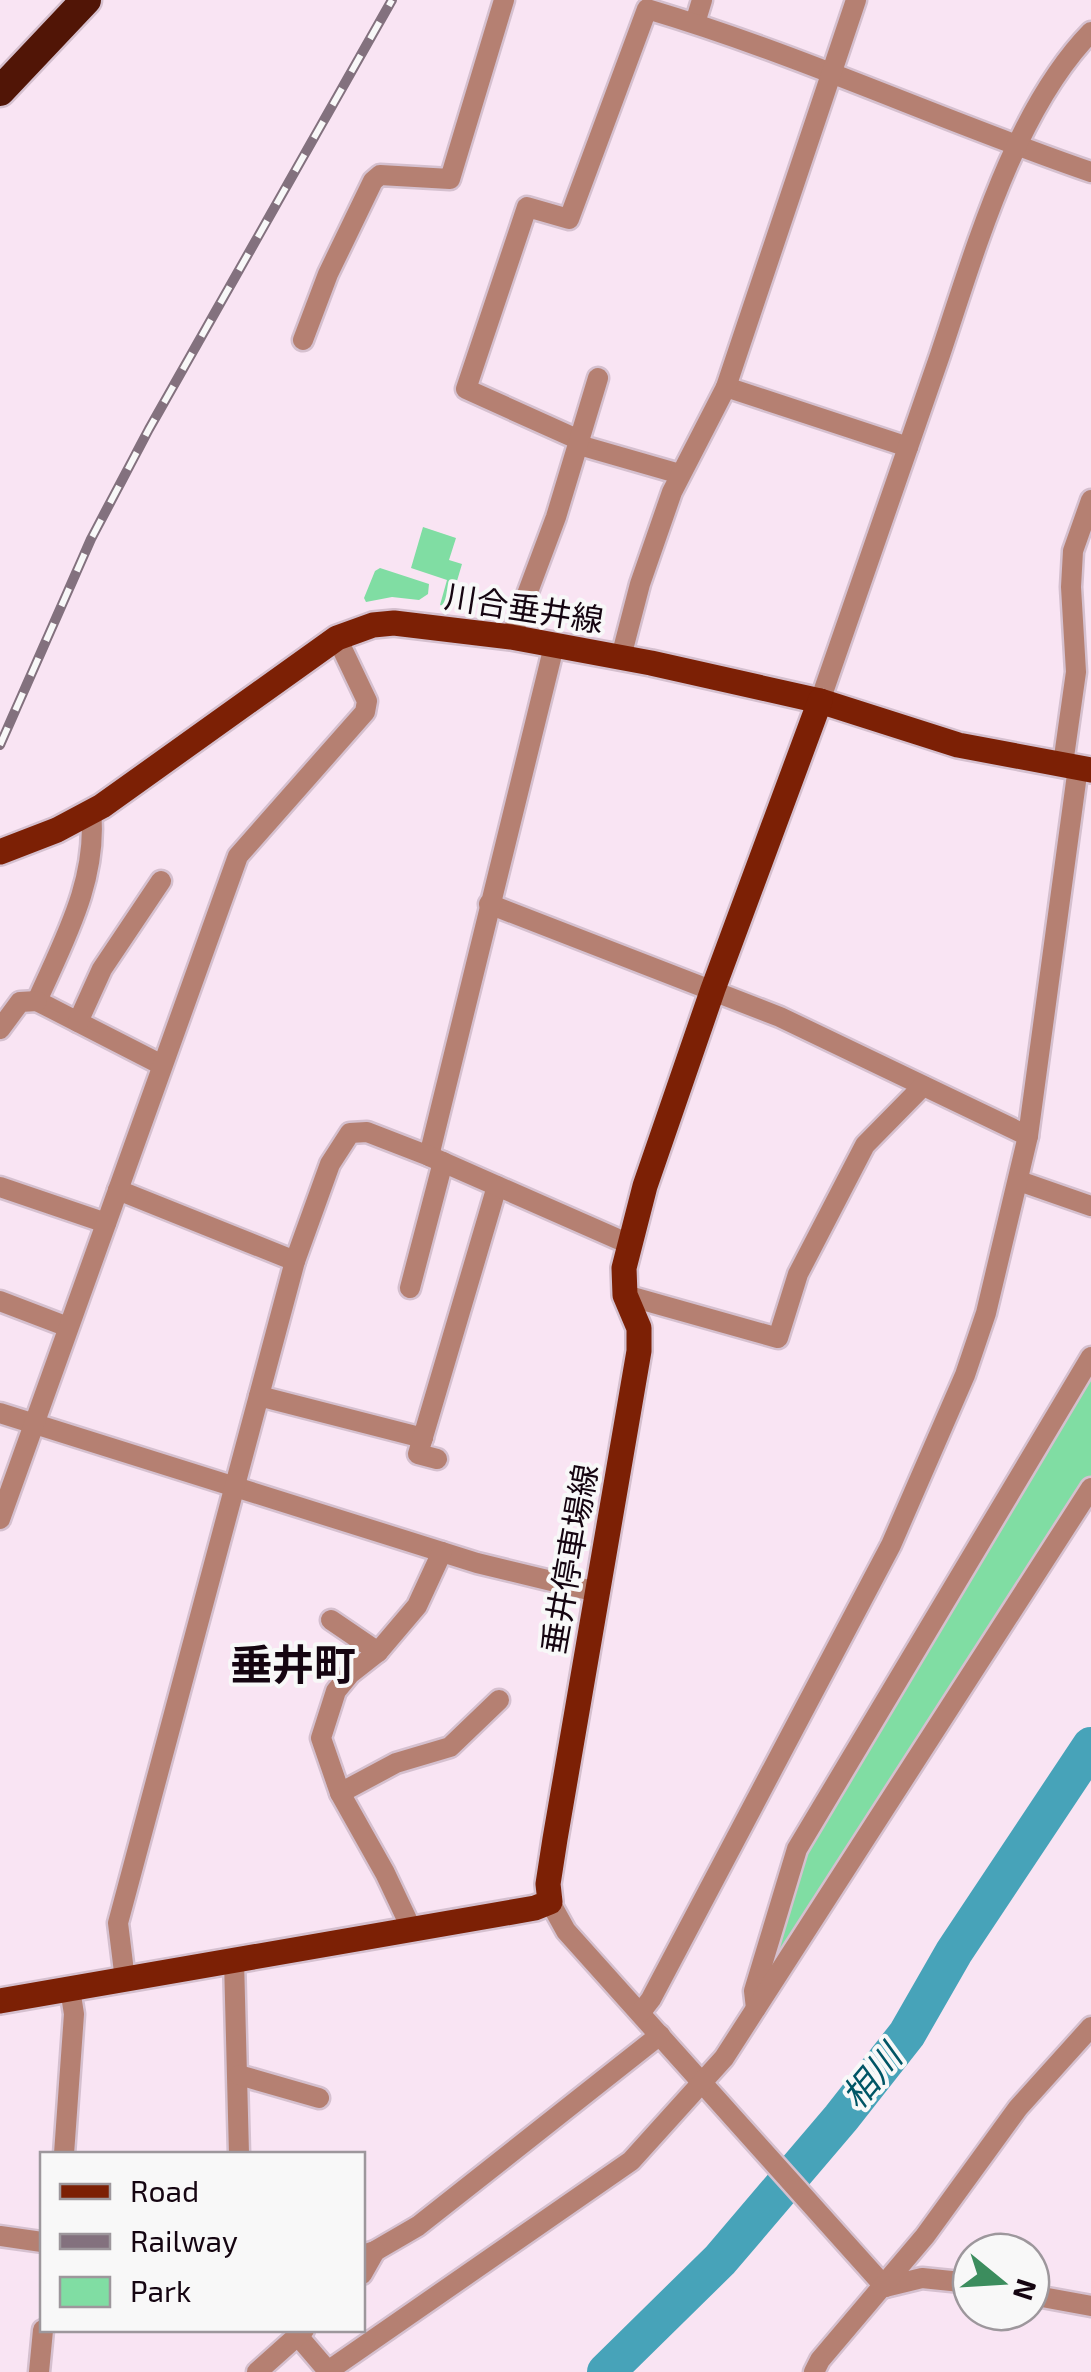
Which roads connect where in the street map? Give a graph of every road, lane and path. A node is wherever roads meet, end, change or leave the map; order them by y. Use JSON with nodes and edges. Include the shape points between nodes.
{"nodes":[{"id":1,"x":86,"y":0,"type":"edge"},
{"id":2,"x":504,"y":0,"type":"edge"},
{"id":3,"x":702,"y":0,"type":"edge"},
{"id":4,"x":856,"y":0,"type":"edge"},
{"id":5,"x":694,"y":23,"type":"junction"},
{"id":6,"x":1091,"y":32,"type":"edge"},
{"id":7,"x":829,"y":72,"type":"junction"},
{"id":8,"x":0,"y":91,"type":"edge"},
{"id":9,"x":1018,"y":147,"type":"junction"},
{"id":10,"x":1091,"y":172,"type":"edge"},
{"id":11,"x":302,"y":340,"type":"dead end"},
{"id":12,"x":598,"y":378,"type":"dead end"},
{"id":13,"x":726,"y":387,"type":"junction"},
{"id":14,"x":579,"y":445,"type":"junction"},
{"id":15,"x":908,"y":447,"type":"junction"},
{"id":16,"x":680,"y":474,"type":"junction"},
{"id":17,"x":1091,"y":500,"type":"edge"},
{"id":18,"x":337,"y":638,"type":"junction"},
{"id":19,"x":510,"y":638,"type":"junction"},
{"id":20,"x":554,"y":646,"type":"junction"},
{"id":21,"x":621,"y":658,"type":"junction"},
{"id":22,"x":820,"y":702,"type":"junction"},
{"id":23,"x":1077,"y":767,"type":"edge"},
{"id":24,"x":91,"y":812,"type":"junction"},
{"id":25,"x":0,"y":852,"type":"edge"},
{"id":26,"x":161,"y":881,"type":"dead end"},
{"id":27,"x":489,"y":904,"type":"junction"},
{"id":28,"x":713,"y":988,"type":"junction"},
{"id":29,"x":37,"y":1001,"type":"junction"},
{"id":30,"x":78,"y":1022,"type":"junction"},
{"id":31,"x":0,"y":1029,"type":"edge"},
{"id":32,"x":162,"y":1065,"type":"junction"},
{"id":33,"x":923,"y":1086,"type":"junction"},
{"id":34,"x":1028,"y":1136,"type":"junction"},
{"id":35,"x":436,"y":1159,"type":"junction"},
{"id":36,"x":1019,"y":1181,"type":"junction"},
{"id":37,"x":497,"y":1186,"type":"junction"},
{"id":38,"x":0,"y":1187,"type":"edge"},
{"id":39,"x":118,"y":1190,"type":"junction"},
{"id":40,"x":1091,"y":1206,"type":"edge"},
{"id":41,"x":106,"y":1223,"type":"junction"},
{"id":42,"x":629,"y":1244,"type":"junction"},
{"id":43,"x":295,"y":1261,"type":"junction"},
{"id":44,"x":410,"y":1288,"type":"dead end"},
{"id":45,"x":626,"y":1294,"type":"junction"},
{"id":46,"x":0,"y":1302,"type":"edge"},
{"id":47,"x":68,"y":1327,"type":"junction"},
{"id":48,"x":1091,"y":1357,"type":"edge"},
{"id":49,"x":259,"y":1396,"type":"junction"},
{"id":50,"x":0,"y":1413,"type":"edge"},
{"id":51,"x":34,"y":1423,"type":"junction"},
{"id":52,"x":423,"y":1438,"type":"junction"},
{"id":53,"x":438,"y":1459,"type":"dead end"},
{"id":54,"x":235,"y":1486,"type":"junction"},
{"id":55,"x":1091,"y":1488,"type":"edge"},
{"id":56,"x":0,"y":1519,"type":"edge"},
{"id":57,"x":442,"y":1552,"type":"junction"},
{"id":58,"x":597,"y":1592,"type":"junction"},
{"id":59,"x":331,"y":1620,"type":"dead end"},
{"id":60,"x":378,"y":1652,"type":"junction"},
{"id":61,"x":499,"y":1700,"type":"dead end"},
{"id":62,"x":340,"y":1794,"type":"junction"},
{"id":63,"x":550,"y":1902,"type":"junction"},
{"id":64,"x":412,"y":1930,"type":"junction"},
{"id":65,"x":234,"y":1960,"type":"junction"},
{"id":66,"x":125,"y":1980,"type":"junction"},
{"id":67,"x":70,"y":1989,"type":"junction"},
{"id":68,"x":0,"y":2001,"type":"edge"},
{"id":69,"x":756,"y":2011,"type":"junction"},
{"id":70,"x":641,"y":2012,"type":"junction"},
{"id":71,"x":1091,"y":2027,"type":"edge"},
{"id":72,"x":660,"y":2035,"type":"junction"},
{"id":73,"x":240,"y":2075,"type":"junction"},
{"id":74,"x":705,"y":2089,"type":"junction"},
{"id":75,"x":319,"y":2098,"type":"dead end"},
{"id":76,"x":64,"y":2152,"type":"edge"},
{"id":77,"x":240,"y":2152,"type":"edge"},
{"id":78,"x":0,"y":2236,"type":"edge"},
{"id":79,"x":40,"y":2242,"type":"edge"},
{"id":80,"x":369,"y":2253,"type":"edge"},
{"id":81,"x":951,"y":2281,"type":"edge"},
{"id":82,"x":884,"y":2287,"type":"junction"},
{"id":83,"x":1051,"y":2299,"type":"edge"},
{"id":84,"x":1091,"y":2306,"type":"edge"},
{"id":85,"x":44,"y":2332,"type":"edge"},
{"id":86,"x":301,"y":2332,"type":"edge"},
{"id":87,"x":39,"y":2372,"type":"edge"},
{"id":88,"x":257,"y":2372,"type":"edge"},
{"id":89,"x":814,"y":2372,"type":"edge"}],
"edges":[{"from":1,"to":8,"type":"highway"},
{"from":2,"to":11,"type":"street","via":[[450,179],[374,180]]},
{"from":3,"to":5,"type":"street"},
{"from":4,"to":7,"type":"street"},
{"from":5,"to":7,"type":"street"},
{"from":5,"to":14,"type":"street","via":[[648,9],[569,219],[527,207],[466,389]]},
{"from":6,"to":9,"type":"street","via":[[1040,99]]},
{"from":7,"to":9,"type":"street"},
{"from":7,"to":13,"type":"street"},
{"from":9,"to":10,"type":"street"},
{"from":9,"to":15,"type":"street"},
{"from":12,"to":14,"type":"street"},
{"from":13,"to":15,"type":"street"},
{"from":13,"to":16,"type":"street"},
{"from":14,"to":16,"type":"street"},
{"from":14,"to":19,"type":"street"},
{"from":15,"to":22,"type":"street"},
{"from":16,"to":21,"type":"street"},
{"from":17,"to":23,"type":"street","via":[[1072,551]]},
{"from":18,"to":19,"type":"main road","name":"川合垂井線","via":[[394,622]]},
{"from":18,"to":24,"type":"main road","name":"川合垂井線"},
{"from":18,"to":32,"type":"street","via":[[367,701],[365,712],[238,856]]},
{"from":19,"to":20,"type":"main road","name":"川合垂井線"},
{"from":20,"to":21,"type":"main road","name":"川合垂井線"},
{"from":20,"to":27,"type":"street"},
{"from":21,"to":22,"type":"main road","name":"川合垂井線"},
{"from":22,"to":23,"type":"main road","name":"川合垂井線","via":[[958,745]]},
{"from":22,"to":28,"type":"main road","name":"垂井停車場線"},
{"from":23,"to":34,"type":"street"},
{"from":24,"to":25,"type":"main road","name":"川合垂井線"},
{"from":24,"to":29,"type":"street","via":[[94,842],[83,896]]},
{"from":26,"to":30,"type":"street","via":[[102,970]]},
{"from":27,"to":28,"type":"street"},
{"from":27,"to":35,"type":"street"},
{"from":28,"to":33,"type":"street"},
{"from":28,"to":42,"type":"main road","name":"垂井停車場線"},
{"from":29,"to":30,"type":"street"},
{"from":29,"to":31,"type":"street","via":[[20,1002]]},
{"from":30,"to":32,"type":"street"},
{"from":32,"to":39,"type":"street"},
{"from":33,"to":34,"type":"street"},
{"from":33,"to":45,"type":"street","via":[[865,1144],[798,1274],[778,1338]]},
{"from":34,"to":36,"type":"street"},
{"from":35,"to":37,"type":"street"},
{"from":35,"to":43,"type":"street","via":[[367,1132],[350,1133],[330,1164]]},
{"from":35,"to":44,"type":"street"},
{"from":36,"to":40,"type":"street"},
{"from":36,"to":70,"type":"street","via":[[965,1375],[891,1545]]},
{"from":37,"to":42,"type":"street"},
{"from":37,"to":52,"type":"street"},
{"from":38,"to":41,"type":"street"},
{"from":39,"to":41,"type":"street"},
{"from":39,"to":43,"type":"street"},
{"from":41,"to":47,"type":"street"},
{"from":42,"to":45,"type":"main road","name":"垂井停車場線"},
{"from":43,"to":49,"type":"street"},
{"from":45,"to":58,"type":"main road","name":"垂井停車場線","via":[[640,1328],[639,1350]]},
{"from":46,"to":47,"type":"street"},
{"from":47,"to":51,"type":"street"},
{"from":48,"to":69,"type":"street","via":[[797,1849],[754,1991]]},
{"from":49,"to":52,"type":"street"},
{"from":49,"to":54,"type":"street"},
{"from":50,"to":51,"type":"street"},
{"from":51,"to":54,"type":"street"},
{"from":51,"to":56,"type":"street"},
{"from":52,"to":53,"type":"street","via":[[418,1454]]},
{"from":54,"to":57,"type":"street"},
{"from":54,"to":66,"type":"street","via":[[118,1923]]},
{"from":55,"to":69,"type":"street"},
{"from":57,"to":58,"type":"street"},
{"from":57,"to":60,"type":"street","via":[[417,1606]]},
{"from":58,"to":63,"type":"main road","name":"垂井停車場線"},
{"from":59,"to":60,"type":"street"},
{"from":60,"to":62,"type":"street","via":[[336,1691],[325,1720],[321,1738]]},
{"from":61,"to":62,"type":"street","via":[[450,1747],[396,1763]]},
{"from":62,"to":64,"type":"street"},
{"from":63,"to":64,"type":"main road"},
{"from":63,"to":70,"type":"street","via":[[566,1931]]},
{"from":64,"to":65,"type":"main road"},
{"from":65,"to":66,"type":"main road"},
{"from":65,"to":73,"type":"street"},
{"from":66,"to":67,"type":"main road"},
{"from":67,"to":68,"type":"main road"},
{"from":67,"to":76,"type":"street"},
{"from":69,"to":74,"type":"street"},
{"from":70,"to":72,"type":"street"},
{"from":71,"to":82,"type":"street","via":[[1018,2108]]},
{"from":72,"to":74,"type":"street"},
{"from":72,"to":80,"type":"street","via":[[418,2226]]},
{"from":73,"to":75,"type":"street"},
{"from":73,"to":77,"type":"street"},
{"from":74,"to":82,"type":"street"},
{"from":74,"to":86,"type":"street","via":[[630,2161],[328,2371]]},
{"from":78,"to":79,"type":"street"},
{"from":81,"to":82,"type":"street","via":[[922,2278]]},
{"from":82,"to":89,"type":"street"},
{"from":83,"to":84,"type":"street"},
{"from":85,"to":87,"type":"street"},
{"from":86,"to":88,"type":"street"}]}
